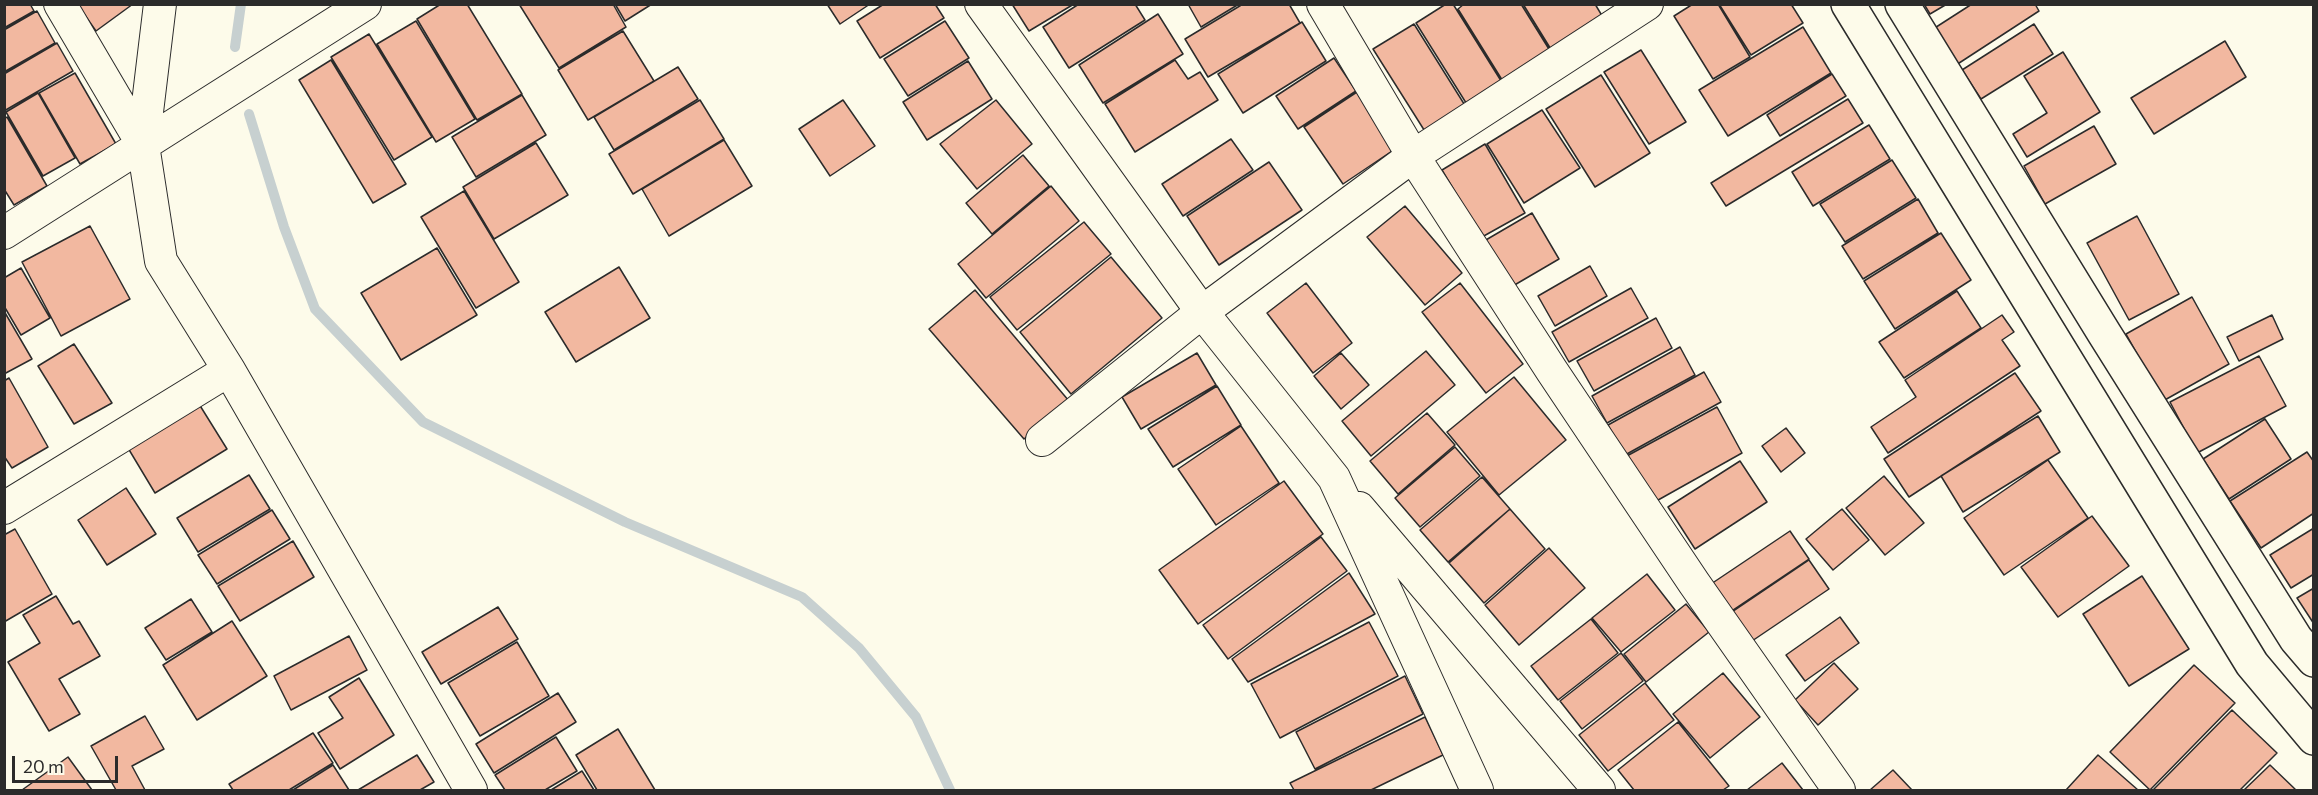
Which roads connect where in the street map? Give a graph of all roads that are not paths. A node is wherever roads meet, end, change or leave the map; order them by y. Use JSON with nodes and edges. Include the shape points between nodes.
{"nodes":[{"id":1,"x":60,"y":4,"type":"edge"},
{"id":2,"x":160,"y":4,"type":"edge"},
{"id":3,"x":365,"y":4,"type":"edge"},
{"id":4,"x":981,"y":4,"type":"edge"},
{"id":5,"x":1323,"y":4,"type":"edge"},
{"id":6,"x":1647,"y":4,"type":"edge"},
{"id":7,"x":1848,"y":4,"type":"edge"},
{"id":8,"x":1902,"y":4,"type":"edge"},
{"id":9,"x":143,"y":145,"type":"junction"},
{"id":10,"x":1413,"y":156,"type":"junction"},
{"id":11,"x":4,"y":233,"type":"edge"},
{"id":12,"x":1202,"y":312,"type":"junction"},
{"id":13,"x":2104,"y":333,"type":"junction"},
{"id":14,"x":2064,"y":357,"type":"junction"},
{"id":15,"x":229,"y":370,"type":"junction"},
{"id":16,"x":1042,"y":440,"type":"dead end"},
{"id":17,"x":1334,"y":478,"type":"junction"},
{"id":18,"x":4,"y":508,"type":"edge"},
{"id":19,"x":2313,"y":660,"type":"edge"},
{"id":20,"x":2313,"y":738,"type":"edge"},
{"id":21,"x":471,"y":790,"type":"edge"},
{"id":22,"x":1477,"y":790,"type":"edge"},
{"id":23,"x":1599,"y":790,"type":"edge"},
{"id":24,"x":1839,"y":790,"type":"edge"}],
"edges":[{"from":1,"to":9,"type":"street"},
{"from":2,"to":9,"type":"street"},
{"from":3,"to":9,"type":"street"},
{"from":4,"to":12,"type":"street"},
{"from":5,"to":10,"type":"street"},
{"from":6,"to":10,"type":"street"},
{"from":7,"to":14,"type":"main road"},
{"from":8,"to":13,"type":"main road"},
{"from":9,"to":11,"type":"street"},
{"from":9,"to":15,"type":"street","via":[[160,261]]},
{"from":10,"to":12,"type":"street"},
{"from":10,"to":24,"type":"street","via":[[1571,400]]},
{"from":12,"to":16,"type":"street"},
{"from":12,"to":17,"type":"street"},
{"from":13,"to":14,"type":"main road"},
{"from":13,"to":19,"type":"main road","via":[[2296,639]]},
{"from":14,"to":20,"type":"main road","via":[[2252,664]]},
{"from":15,"to":18,"type":"street"},
{"from":15,"to":21,"type":"street"},
{"from":17,"to":22,"type":"street"},
{"from":17,"to":23,"type":"street"}]}
